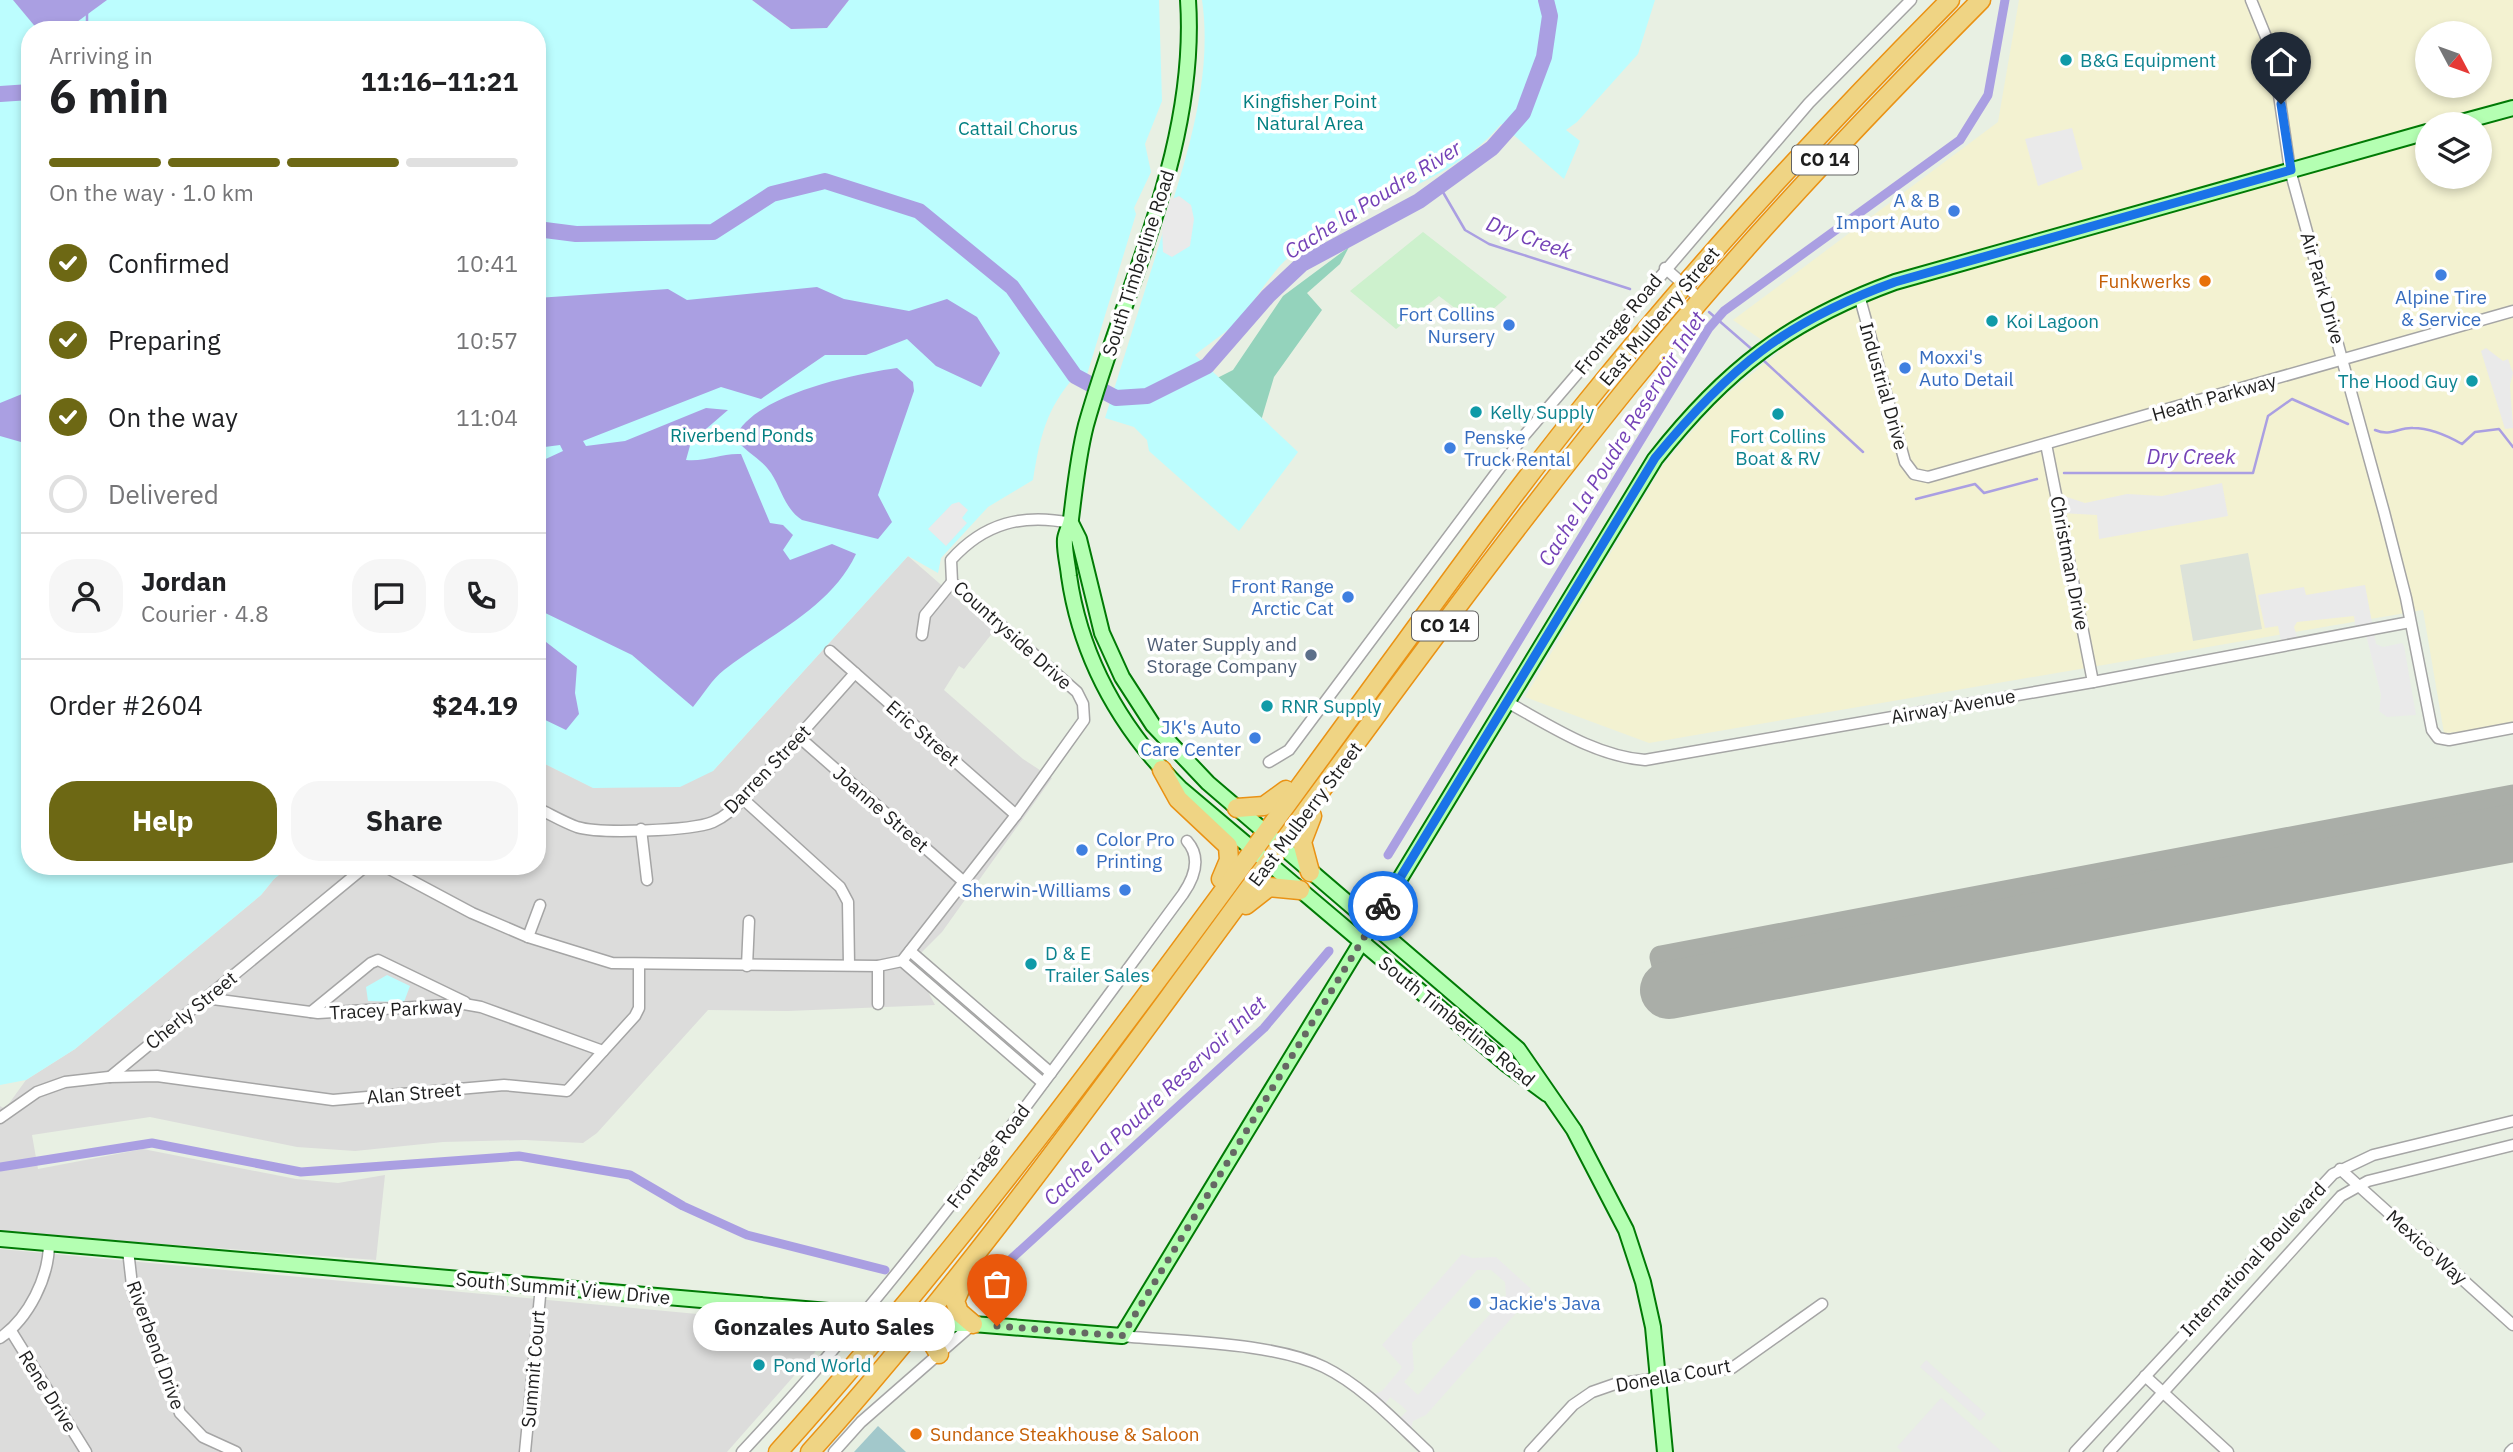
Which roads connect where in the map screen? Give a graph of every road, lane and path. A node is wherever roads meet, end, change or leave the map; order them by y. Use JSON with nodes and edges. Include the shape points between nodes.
{"nodes":[{"id":1,"x":1188,"y":0,"type":"edge"},
{"id":2,"x":1910,"y":0,"type":"edge"},
{"id":3,"x":1951,"y":0,"type":"edge"},
{"id":4,"x":1982,"y":0,"type":"edge"},
{"id":5,"x":2251,"y":0,"type":"edge"},
{"id":6,"x":2513,"y":108,"type":"edge"},
{"id":7,"x":2492,"y":114,"type":"edge"},
{"id":8,"x":2415,"y":135,"type":"edge"},
{"id":9,"x":2291,"y":170,"type":"junction"},
{"id":10,"x":1665,"y":268,"type":"junction"},
{"id":11,"x":1684,"y":285,"type":"junction"},
{"id":12,"x":1859,"y":295,"type":"junction"},
{"id":13,"x":1700,"y":299,"type":"junction"},
{"id":14,"x":2513,"y":311,"type":"edge"},
{"id":15,"x":2343,"y":360,"type":"junction"},
{"id":16,"x":2046,"y":444,"type":"junction"},
{"id":17,"x":1914,"y":474,"type":"joint"},
{"id":18,"x":1071,"y":523,"type":"junction"},
{"id":19,"x":952,"y":582,"type":"junction"},
{"id":20,"x":2410,"y":622,"type":"junction"},
{"id":21,"x":922,"y":635,"type":"dead end"},
{"id":22,"x":1406,"y":641,"type":"junction"},
{"id":23,"x":830,"y":651,"type":"dead end"},
{"id":24,"x":855,"y":673,"type":"junction"},
{"id":25,"x":2093,"y":682,"type":"junction"},
{"id":26,"x":1398,"y":688,"type":"junction"},
{"id":27,"x":1507,"y":702,"type":"junction"},
{"id":28,"x":2513,"y":728,"type":"edge"},
{"id":29,"x":799,"y":737,"type":"junction"},
{"id":30,"x":1269,"y":762,"type":"dead end"},
{"id":31,"x":1162,"y":770,"type":"junction"},
{"id":32,"x":743,"y":799,"type":"junction"},
{"id":33,"x":1237,"y":808,"type":"junction"},
{"id":34,"x":546,"y":812,"type":"edge"},
{"id":35,"x":1016,"y":815,"type":"junction"},
{"id":36,"x":641,"y":829,"type":"junction"},
{"id":37,"x":1264,"y":832,"type":"junction"},
{"id":38,"x":1187,"y":841,"type":"dead end"},
{"id":39,"x":1281,"y":846,"type":"junction"},
{"id":40,"x":1252,"y":849,"type":"junction"},
{"id":41,"x":1268,"y":863,"type":"junction"},
{"id":42,"x":1310,"y":872,"type":"junction"},
{"id":43,"x":355,"y":875,"type":"edge"},
{"id":44,"x":401,"y":875,"type":"edge"},
{"id":45,"x":647,"y":880,"type":"dead end"},
{"id":46,"x":964,"y":882,"type":"junction"},
{"id":47,"x":1300,"y":890,"type":"junction"},
{"id":48,"x":540,"y":905,"type":"dead end"},
{"id":49,"x":749,"y":921,"type":"dead end"},
{"id":50,"x":1373,"y":923,"type":"junction"},
{"id":51,"x":528,"y":937,"type":"junction"},
{"id":52,"x":1361,"y":942,"type":"junction"},
{"id":53,"x":910,"y":951,"type":"junction"},
{"id":54,"x":902,"y":961,"type":"junction"},
{"id":55,"x":639,"y":964,"type":"junction"},
{"id":56,"x":849,"y":965,"type":"junction"},
{"id":57,"x":877,"y":966,"type":"junction"},
{"id":58,"x":747,"y":967,"type":"junction"},
{"id":59,"x":205,"y":998,"type":"junction"},
{"id":60,"x":878,"y":1004,"type":"dead end"},
{"id":61,"x":481,"y":1007,"type":"junction"},
{"id":62,"x":311,"y":1012,"type":"junction"},
{"id":63,"x":1130,"y":1014,"type":"junction"},
{"id":64,"x":603,"y":1051,"type":"junction"},
{"id":65,"x":1127,"y":1055,"type":"junction"},
{"id":66,"x":1051,"y":1073,"type":"junction"},
{"id":67,"x":109,"y":1077,"type":"junction"},
{"id":68,"x":1043,"y":1083,"type":"junction"},
{"id":69,"x":1547,"y":1094,"type":"junction"},
{"id":70,"x":0,"y":1118,"type":"edge"},
{"id":71,"x":2513,"y":1121,"type":"edge"},
{"id":72,"x":2513,"y":1145,"type":"edge"},
{"id":73,"x":2340,"y":1169,"type":"junction"},
{"id":74,"x":2359,"y":1186,"type":"junction"},
{"id":75,"x":994,"y":1231,"type":"junction"},
{"id":76,"x":0,"y":1239,"type":"edge"},
{"id":77,"x":49,"y":1243,"type":"junction"},
{"id":78,"x":128,"y":1250,"type":"junction"},
{"id":79,"x":541,"y":1286,"type":"junction"},
{"id":80,"x":1822,"y":1304,"type":"dead end"},
{"id":81,"x":861,"y":1316,"type":"junction"},
{"id":82,"x":893,"y":1319,"type":"junction"},
{"id":83,"x":921,"y":1324,"type":"junction"},
{"id":84,"x":973,"y":1324,"type":"junction"},
{"id":85,"x":2513,"y":1325,"type":"edge"},
{"id":86,"x":11,"y":1331,"type":"junction"},
{"id":87,"x":1122,"y":1336,"type":"junction"},
{"id":88,"x":0,"y":1338,"type":"edge"},
{"id":89,"x":939,"y":1354,"type":"junction"},
{"id":90,"x":2145,"y":1376,"type":"junction"},
{"id":91,"x":1658,"y":1380,"type":"junction"},
{"id":92,"x":2163,"y":1393,"type":"junction"},
{"id":93,"x":86,"y":1452,"type":"edge"},
{"id":94,"x":236,"y":1452,"type":"edge"},
{"id":95,"x":525,"y":1452,"type":"edge"},
{"id":96,"x":742,"y":1452,"type":"edge"},
{"id":97,"x":778,"y":1452,"type":"edge"},
{"id":98,"x":810,"y":1452,"type":"edge"},
{"id":99,"x":834,"y":1452,"type":"edge"},
{"id":100,"x":1429,"y":1452,"type":"edge"},
{"id":101,"x":1530,"y":1452,"type":"edge"},
{"id":102,"x":1665,"y":1452,"type":"edge"},
{"id":103,"x":2075,"y":1452,"type":"edge"},
{"id":104,"x":2109,"y":1452,"type":"edge"},
{"id":105,"x":2228,"y":1452,"type":"edge"}],
"edges":[{"from":1,"to":18,"type":"street","name":"South Timberline Road","via":[[1191,43],[1174,149],[1086,425]]},
{"from":2,"to":10,"type":"street","name":"Frontage Road","via":[[1810,103]]},
{"from":3,"to":11,"type":"highway","name":"East Mulberry Street","number":"CO 14","via":[[1810,142]]},
{"from":4,"to":13,"type":"highway","name":"East Mulberry Street","number":"CO 14","via":[[1847,135]]},
{"from":5,"to":9,"type":"street","name":"Air Park Drive","via":[[2273,54]]},
{"from":6,"to":7,"type":"street"},
{"from":8,"to":9,"type":"street"},
{"from":9,"to":12,"type":"street"},
{"from":9,"to":15,"type":"street","name":"Air Park Drive"},
{"from":10,"to":11,"type":"street"},
{"from":10,"to":30,"type":"street","name":"Frontage Road","via":[[1498,467],[1289,750]]},
{"from":11,"to":13,"type":"street"},
{"from":11,"to":22,"type":"highway","name":"East Mulberry Street","number":"CO 14","via":[[1584,405]]},
{"from":12,"to":17,"type":"street","name":"Industrial Drive","via":[[1905,462]]},
{"from":12,"to":27,"type":"street","via":[[1811,318],[1757,353],[1690,414],[1655,458]]},
{"from":13,"to":26,"type":"highway","name":"East Mulberry Street","number":"CO 14","via":[[1548,489]]},
{"from":14,"to":15,"type":"street","name":"Heath Parkway"},
{"from":15,"to":16,"type":"street","name":"Heath Parkway"},
{"from":15,"to":20,"type":"street","name":"Air Park Drive"},
{"from":16,"to":17,"type":"street","name":"Heath Parkway","via":[[1928,477]]},
{"from":16,"to":25,"type":"street","name":"Christman Drive"},
{"from":18,"to":19,"type":"street","name":"Countryside Drive","via":[[1049,518],[1018,520],[982,532],[951,560]]},
{"from":18,"to":31,"type":"street","name":"South Timberline Road","via":[[1065,539],[1067,559],[1086,646],[1116,708]]},
{"from":18,"to":33,"type":"street","name":"South Timberline Road","via":[[1079,539],[1094,610],[1122,677],[1172,748]]},
{"from":19,"to":21,"type":"street","via":[[925,615]]},
{"from":19,"to":35,"type":"street","name":"Countryside Drive","via":[[1077,692],[1083,704],[1081,727]]},
{"from":20,"to":25,"type":"street","name":"Airway Avenue"},
{"from":20,"to":28,"type":"street","name":"Air Park Drive","via":[[2432,730],[2438,738]]},
{"from":22,"to":33,"type":"highway","via":[[1382,662],[1283,794],[1264,806]]},
{"from":22,"to":37,"type":"highway","name":"East Mulberry Street","number":"CO 14"},
{"from":23,"to":24,"type":"street","name":"Eric Street"},
{"from":24,"to":29,"type":"street","name":"Darren Street"},
{"from":24,"to":35,"type":"street","name":"Eric Street"},
{"from":25,"to":27,"type":"street","name":"Airway Avenue","via":[[1645,760],[1616,756],[1581,742]]},
{"from":26,"to":39,"type":"highway","name":"East Mulberry Street","number":"CO 14"},
{"from":26,"to":42,"type":"highway","via":[[1374,731],[1307,823],[1302,848]]},
{"from":27,"to":50,"type":"street"},
{"from":29,"to":32,"type":"street","name":"Darren Street"},
{"from":29,"to":46,"type":"street","name":"Joanne Street"},
{"from":31,"to":40,"type":"street","name":"South Timberline Road"},
{"from":31,"to":63,"type":"highway","via":[[1178,799],[1225,842],[1229,860],[1223,876],[1161,961]]},
{"from":32,"to":36,"type":"street","name":"Darren Street","via":[[711,823]]},
{"from":32,"to":56,"type":"street","via":[[840,887],[848,902]]},
{"from":33,"to":37,"type":"street","name":"South Timberline Road"},
{"from":34,"to":36,"type":"street","name":"Darren Street","via":[[593,830]]},
{"from":35,"to":46,"type":"street","name":"Countryside Drive"},
{"from":36,"to":45,"type":"street"},
{"from":37,"to":39,"type":"street","name":"South Timberline Road"},
{"from":37,"to":40,"type":"highway","name":"East Mulberry Street","number":"CO 14"},
{"from":38,"to":66,"type":"street","name":"Frontage Road","via":[[1195,854],[1190,884]]},
{"from":39,"to":41,"type":"highway","name":"East Mulberry Street","number":"CO 14"},
{"from":39,"to":42,"type":"street","name":"South Timberline Road"},
{"from":40,"to":41,"type":"street","name":"South Timberline Road"},
{"from":40,"to":63,"type":"highway","name":"East Mulberry Street","number":"CO 14"},
{"from":41,"to":47,"type":"street","name":"South Timberline Road"},
{"from":41,"to":65,"type":"highway","name":"East Mulberry Street","number":"CO 14"},
{"from":42,"to":50,"type":"street","name":"South Timberline Road"},
{"from":43,"to":59,"type":"street","name":"Cherly Street"},
{"from":44,"to":51,"type":"street"},
{"from":46,"to":53,"type":"street","name":"Countryside Drive"},
{"from":47,"to":52,"type":"street","name":"South Timberline Road"},
{"from":47,"to":65,"type":"highway","via":[[1269,887],[1250,900],[1150,1034]]},
{"from":48,"to":51,"type":"street"},
{"from":49,"to":58,"type":"street"},
{"from":50,"to":52,"type":"street"},
{"from":50,"to":69,"type":"street","name":"South Timberline Road","via":[[1518,1049]]},
{"from":51,"to":55,"type":"street","via":[[588,958]]},
{"from":52,"to":69,"type":"street","name":"South Timberline Road"},
{"from":52,"to":87,"type":"street"},
{"from":53,"to":54,"type":"street","name":"Countryside Drive"},
{"from":53,"to":66,"type":"street"},
{"from":54,"to":57,"type":"street"},
{"from":54,"to":68,"type":"street"},
{"from":55,"to":58,"type":"street"},
{"from":55,"to":64,"type":"street","name":"Alan Street","via":[[639,1008]]},
{"from":56,"to":57,"type":"street"},
{"from":56,"to":58,"type":"street"},
{"from":57,"to":60,"type":"street"},
{"from":59,"to":62,"type":"street","name":"Tracey Parkway"},
{"from":59,"to":67,"type":"street","name":"Cherly Street"},
{"from":61,"to":62,"type":"street","name":"Tracey Parkway","via":[[448,1004]]},
{"from":61,"to":62,"type":"street","name":"Tracey Parkway","via":[[378,960]]},
{"from":61,"to":64,"type":"street","name":"Tracey Parkway"},
{"from":63,"to":82,"type":"highway","name":"East Mulberry Street","number":"CO 14"},
{"from":64,"to":67,"type":"street","name":"Alan Street","via":[[567,1091],[504,1085],[333,1100],[157,1076]]},
{"from":65,"to":75,"type":"highway","name":"East Mulberry Street","number":"CO 14"},
{"from":66,"to":68,"type":"street","name":"Frontage Road"},
{"from":67,"to":70,"type":"street","via":[[65,1082],[37,1092]]},
{"from":68,"to":81,"type":"street","name":"Frontage Road"},
{"from":69,"to":91,"type":"street","name":"South Timberline Road","via":[[1574,1130],[1626,1230],[1653,1327]]},
{"from":71,"to":73,"type":"street","name":"International Boulevard","via":[[2373,1155]]},
{"from":72,"to":74,"type":"street","name":"International Boulevard"},
{"from":73,"to":74,"type":"street","name":"Mexico Way"},
{"from":73,"to":90,"type":"street","name":"International Boulevard"},
{"from":74,"to":85,"type":"street","name":"Mexico Way"},
{"from":74,"to":92,"type":"street","name":"International Boulevard","via":[[2342,1196]]},
{"from":75,"to":83,"type":"highway","name":"East Mulberry Street","number":"CO 14"},
{"from":75,"to":84,"type":"highway","via":[[956,1296],[956,1307]]},
{"from":76,"to":77,"type":"street","name":"South Summit View Drive"},
{"from":77,"to":78,"type":"street","name":"South Summit View Drive"},
{"from":77,"to":86,"type":"street","via":[[44,1278]]},
{"from":78,"to":79,"type":"street","name":"South Summit View Drive"},
{"from":78,"to":94,"type":"street","name":"Riverbend Drive","via":[[132,1294],[180,1413],[203,1437]]},
{"from":79,"to":81,"type":"street","name":"South Summit View Drive"},
{"from":79,"to":95,"type":"street","name":"Summit Court"},
{"from":80,"to":91,"type":"street","name":"Donella Court","via":[[1732,1368]]},
{"from":81,"to":82,"type":"street","name":"South Summit View Drive"},
{"from":81,"to":96,"type":"street","name":"Frontage Road"},
{"from":82,"to":83,"type":"street","name":"South Summit View Drive"},
{"from":82,"to":97,"type":"highway","name":"East Mulberry Street","number":"CO 14"},
{"from":83,"to":84,"type":"street","name":"South Summit View Drive"},
{"from":83,"to":89,"type":"highway"},
{"from":83,"to":98,"type":"highway","name":"East Mulberry Street","number":"CO 14"},
{"from":84,"to":87,"type":"street","name":"South Summit View Drive"},
{"from":84,"to":89,"type":"street"},
{"from":86,"to":88,"type":"street"},
{"from":86,"to":93,"type":"street","name":"Rene Drive"},
{"from":87,"to":100,"type":"street","name":"South Summit View Drive","via":[[1263,1351],[1311,1362],[1358,1389]]},
{"from":89,"to":99,"type":"street","via":[[861,1422]]},
{"from":90,"to":92,"type":"street"},
{"from":90,"to":103,"type":"street","name":"International Boulevard"},
{"from":91,"to":101,"type":"street","name":"Donella Court","via":[[1615,1384],[1592,1392],[1565,1413]]},
{"from":91,"to":102,"type":"street","name":"South Timberline Road"},
{"from":92,"to":104,"type":"street","name":"International Boulevard"},
{"from":92,"to":105,"type":"street"}]}
